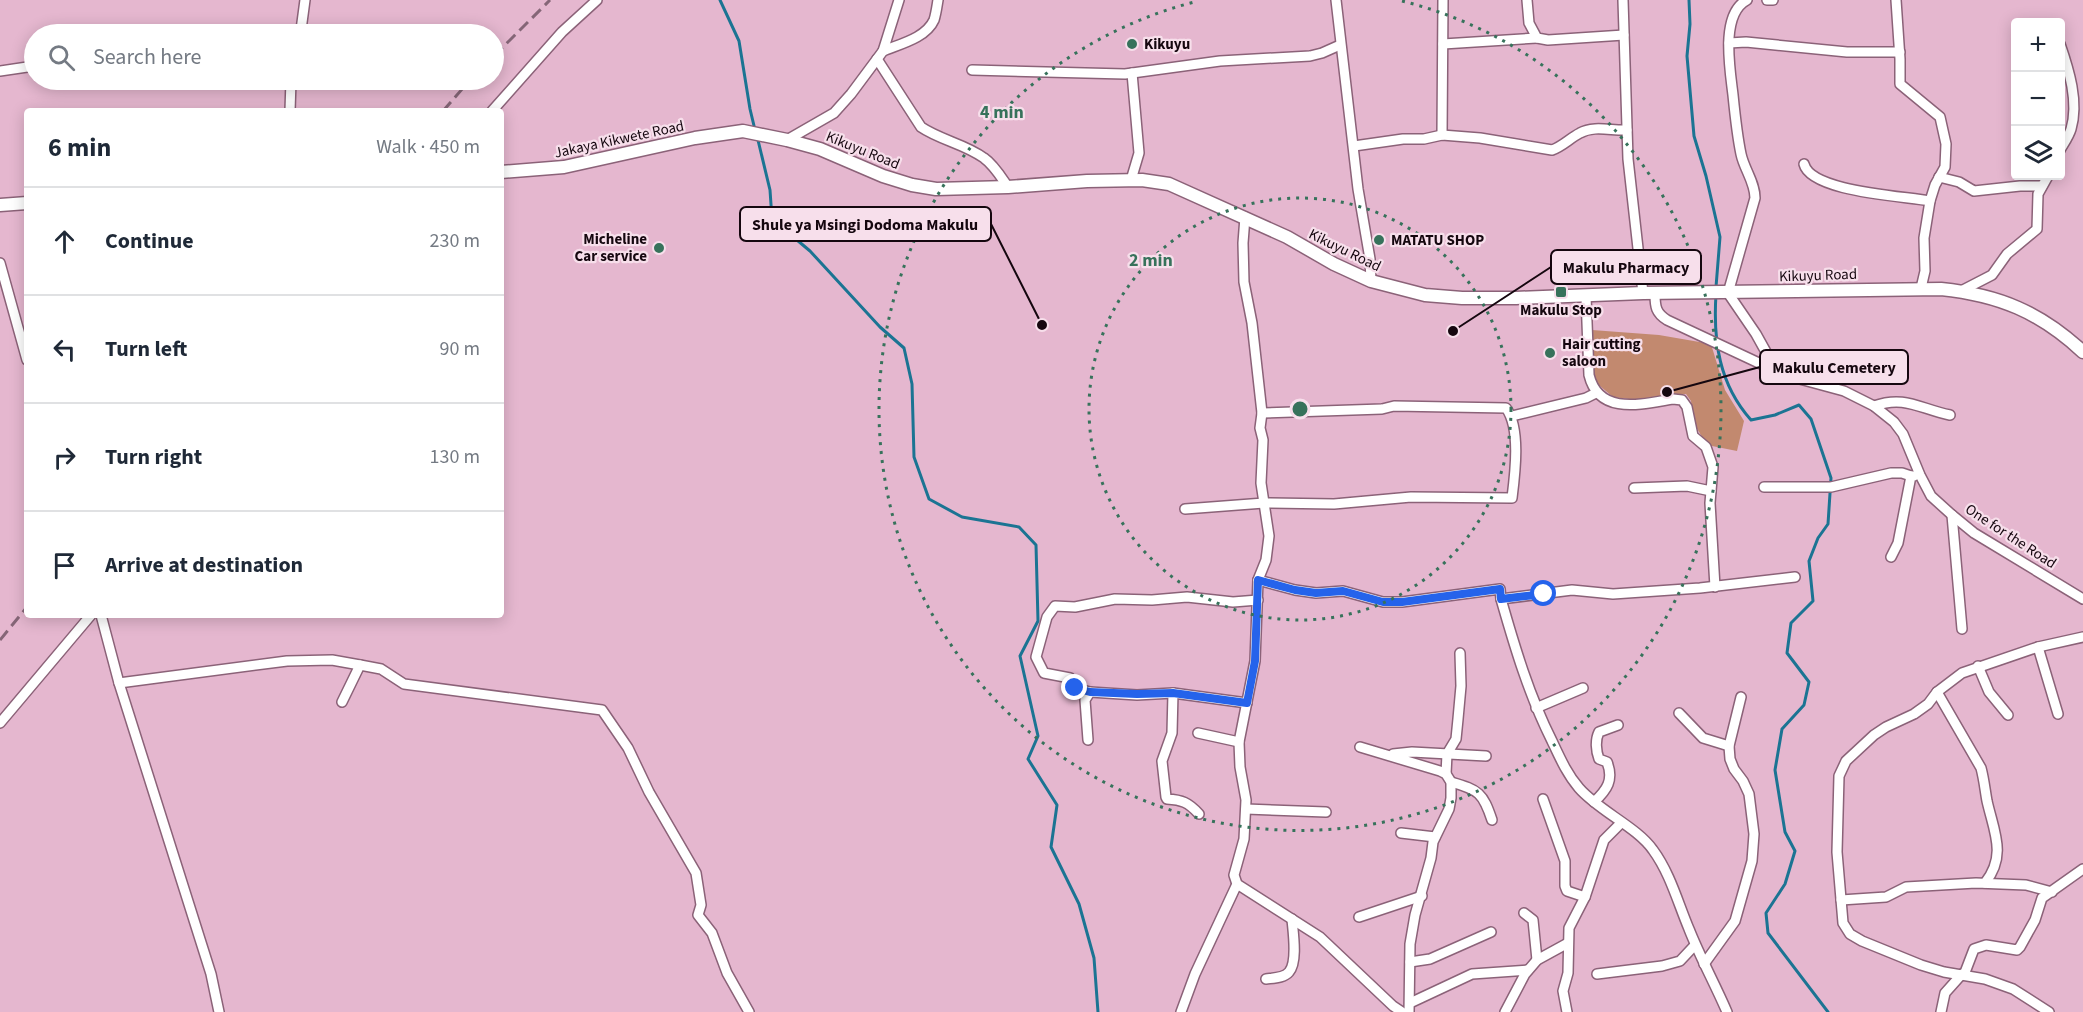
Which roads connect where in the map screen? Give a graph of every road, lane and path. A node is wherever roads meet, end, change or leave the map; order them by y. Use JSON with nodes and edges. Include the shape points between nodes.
{"nodes":[{"id":1,"x":305,"y":0,"type":"edge"},
{"id":2,"x":597,"y":0,"type":"edge"},
{"id":3,"x":899,"y":0,"type":"edge"},
{"id":4,"x":938,"y":0,"type":"edge"},
{"id":5,"x":1336,"y":0,"type":"edge"},
{"id":6,"x":1443,"y":0,"type":"edge"},
{"id":7,"x":1527,"y":0,"type":"edge"},
{"id":8,"x":1623,"y":0,"type":"edge"},
{"id":9,"x":1748,"y":0,"type":"edge"},
{"id":10,"x":1767,"y":0,"type":"edge"},
{"id":11,"x":1773,"y":0,"type":"edge"},
{"id":12,"x":1896,"y":0,"type":"edge"},
{"id":13,"x":300,"y":24,"type":"edge"},
{"id":14,"x":1623,"y":35,"type":"junction"},
{"id":15,"x":1537,"y":38,"type":"junction"},
{"id":16,"x":1443,"y":44,"type":"junction"},
{"id":17,"x":1729,"y":44,"type":"junction"},
{"id":18,"x":1340,"y":45,"type":"junction"},
{"id":19,"x":1900,"y":52,"type":"junction"},
{"id":20,"x":880,"y":55,"type":"junction"},
{"id":21,"x":2065,"y":56,"type":"edge"},
{"id":22,"x":24,"y":67,"type":"edge"},
{"id":23,"x":972,"y":70,"type":"dead end"},
{"id":24,"x":0,"y":71,"type":"edge"},
{"id":25,"x":1132,"y":73,"type":"junction"},
{"id":26,"x":291,"y":90,"type":"edge"},
{"id":27,"x":290,"y":108,"type":"edge"},
{"id":28,"x":495,"y":108,"type":"edge"},
{"id":29,"x":1627,"y":130,"type":"junction"},
{"id":30,"x":742,"y":131,"type":"joint"},
{"id":31,"x":1442,"y":135,"type":"junction"},
{"id":32,"x":787,"y":140,"type":"junction"},
{"id":33,"x":2065,"y":142,"type":"edge"},
{"id":34,"x":1354,"y":146,"type":"junction"},
{"id":35,"x":1804,"y":164,"type":"dead end"},
{"id":36,"x":504,"y":172,"type":"edge"},
{"id":37,"x":1939,"y":177,"type":"junction"},
{"id":38,"x":1131,"y":180,"type":"junction"},
{"id":39,"x":2046,"y":180,"type":"edge"},
{"id":40,"x":2042,"y":186,"type":"junction"},
{"id":41,"x":1008,"y":187,"type":"junction"},
{"id":42,"x":1930,"y":201,"type":"junction"},
{"id":43,"x":24,"y":203,"type":"edge"},
{"id":44,"x":0,"y":205,"type":"edge"},
{"id":45,"x":1245,"y":217,"type":"junction"},
{"id":46,"x":0,"y":263,"type":"edge"},
{"id":47,"x":1371,"y":281,"type":"junction"},
{"id":48,"x":1921,"y":288,"type":"junction"},
{"id":49,"x":1961,"y":291,"type":"junction"},
{"id":50,"x":1720,"y":293,"type":"junction"},
{"id":51,"x":1649,"y":294,"type":"junction"},
{"id":52,"x":1586,"y":296,"type":"junction"},
{"id":53,"x":24,"y":349,"type":"edge"},
{"id":54,"x":2083,"y":352,"type":"edge"},
{"id":55,"x":1776,"y":370,"type":"junction"},
{"id":56,"x":1596,"y":393,"type":"junction"},
{"id":57,"x":1874,"y":406,"type":"junction"},
{"id":58,"x":1262,"y":413,"type":"junction"},
{"id":59,"x":1950,"y":415,"type":"dead end"},
{"id":60,"x":1512,"y":416,"type":"junction"},
{"id":61,"x":1915,"y":475,"type":"junction"},
{"id":62,"x":1764,"y":487,"type":"dead end"},
{"id":63,"x":1634,"y":488,"type":"dead end"},
{"id":64,"x":1711,"y":491,"type":"junction"},
{"id":65,"x":1264,"y":503,"type":"junction"},
{"id":66,"x":1185,"y":509,"type":"dead end"},
{"id":67,"x":1952,"y":515,"type":"junction"},
{"id":68,"x":1891,"y":557,"type":"dead end"},
{"id":69,"x":1795,"y":577,"type":"dead end"},
{"id":70,"x":1258,"y":580,"type":"junction"},
{"id":71,"x":1715,"y":587,"type":"junction"},
{"id":72,"x":1501,"y":599,"type":"junction"},
{"id":73,"x":2083,"y":599,"type":"edge"},
{"id":74,"x":1258,"y":600,"type":"junction"},
{"id":75,"x":88,"y":618,"type":"edge"},
{"id":76,"x":102,"y":618,"type":"edge"},
{"id":77,"x":1962,"y":629,"type":"dead end"},
{"id":78,"x":2083,"y":637,"type":"edge"},
{"id":79,"x":2038,"y":647,"type":"junction"},
{"id":80,"x":1460,"y":653,"type":"dead end"},
{"id":81,"x":360,"y":665,"type":"junction"},
{"id":82,"x":1978,"y":666,"type":"junction"},
{"id":83,"x":119,"y":683,"type":"junction"},
{"id":84,"x":1583,"y":688,"type":"dead end"},
{"id":85,"x":1090,"y":692,"type":"junction"},
{"id":86,"x":1937,"y":692,"type":"junction"},
{"id":87,"x":1173,"y":693,"type":"junction"},
{"id":88,"x":1741,"y":697,"type":"dead end"},
{"id":89,"x":342,"y":702,"type":"dead end"},
{"id":90,"x":1247,"y":703,"type":"junction"},
{"id":91,"x":1536,"y":708,"type":"junction"},
{"id":92,"x":1679,"y":713,"type":"dead end"},
{"id":93,"x":2058,"y":714,"type":"dead end"},
{"id":94,"x":2008,"y":715,"type":"dead end"},
{"id":95,"x":0,"y":723,"type":"edge"},
{"id":96,"x":1618,"y":725,"type":"dead end"},
{"id":97,"x":1198,"y":733,"type":"dead end"},
{"id":98,"x":1088,"y":740,"type":"dead end"},
{"id":99,"x":1239,"y":742,"type":"junction"},
{"id":100,"x":1729,"y":746,"type":"junction"},
{"id":101,"x":1360,"y":747,"type":"dead end"},
{"id":102,"x":1447,"y":754,"type":"junction"},
{"id":103,"x":1388,"y":755,"type":"junction"},
{"id":104,"x":1486,"y":756,"type":"dead end"},
{"id":105,"x":1448,"y":778,"type":"junction"},
{"id":106,"x":1543,"y":800,"type":"dead end"},
{"id":107,"x":1594,"y":802,"type":"junction"},
{"id":108,"x":1246,"y":809,"type":"junction"},
{"id":109,"x":1326,"y":812,"type":"dead end"},
{"id":110,"x":1199,"y":814,"type":"dead end"},
{"id":111,"x":1492,"y":820,"type":"dead end"},
{"id":112,"x":1621,"y":823,"type":"junction"},
{"id":113,"x":1401,"y":833,"type":"dead end"},
{"id":114,"x":1435,"y":837,"type":"junction"},
{"id":115,"x":2083,"y":869,"type":"edge"},
{"id":116,"x":1985,"y":883,"type":"junction"},
{"id":117,"x":1237,"y":884,"type":"junction"},
{"id":118,"x":2052,"y":892,"type":"junction"},
{"id":119,"x":1422,"y":896,"type":"junction"},
{"id":120,"x":1586,"y":897,"type":"junction"},
{"id":121,"x":1841,"y":900,"type":"junction"},
{"id":122,"x":1524,"y":913,"type":"dead end"},
{"id":123,"x":1359,"y":917,"type":"dead end"},
{"id":124,"x":1292,"y":919,"type":"junction"},
{"id":125,"x":1491,"y":932,"type":"dead end"},
{"id":126,"x":1568,"y":943,"type":"junction"},
{"id":127,"x":1695,"y":945,"type":"junction"},
{"id":128,"x":1537,"y":960,"type":"junction"},
{"id":129,"x":1410,"y":962,"type":"junction"},
{"id":130,"x":1704,"y":964,"type":"junction"},
{"id":131,"x":1528,"y":970,"type":"junction"},
{"id":132,"x":1597,"y":974,"type":"dead end"},
{"id":133,"x":1963,"y":975,"type":"junction"},
{"id":134,"x":1266,"y":979,"type":"dead end"},
{"id":135,"x":1409,"y":1008,"type":"edge"},
{"id":136,"x":1393,"y":1009,"type":"edge"},
{"id":137,"x":219,"y":1012,"type":"edge"},
{"id":138,"x":749,"y":1012,"type":"edge"},
{"id":139,"x":1181,"y":1012,"type":"edge"},
{"id":140,"x":1402,"y":1012,"type":"edge"},
{"id":141,"x":1505,"y":1012,"type":"edge"},
{"id":142,"x":1567,"y":1012,"type":"edge"},
{"id":143,"x":1727,"y":1012,"type":"edge"},
{"id":144,"x":1941,"y":1012,"type":"edge"},
{"id":145,"x":2049,"y":1012,"type":"edge"}],
"edges":[{"from":1,"to":13,"type":"street"},
{"from":2,"to":28,"type":"street","via":[[562,32]]},
{"from":3,"to":20,"type":"street"},
{"from":4,"to":20,"type":"street","via":[[934,21],[926,30]]},
{"from":5,"to":18,"type":"street"},
{"from":6,"to":16,"type":"street"},
{"from":7,"to":15,"type":"street","via":[[1529,23]]},
{"from":8,"to":14,"type":"street"},
{"from":9,"to":17,"type":"street","via":[[1735,12]]},
{"from":10,"to":11,"type":"street"},
{"from":12,"to":19,"type":"street"},
{"from":14,"to":15,"type":"street"},
{"from":14,"to":29,"type":"street"},
{"from":15,"to":16,"type":"street"},
{"from":16,"to":31,"type":"street"},
{"from":17,"to":19,"type":"street"},
{"from":17,"to":50,"type":"street","via":[[1741,156],[1755,198]]},
{"from":18,"to":25,"type":"street","via":[[1310,56],[1220,61]]},
{"from":18,"to":34,"type":"street"},
{"from":19,"to":37,"type":"street","via":[[1900,84],[1940,117],[1946,167]]},
{"from":20,"to":32,"type":"street","via":[[834,113]]},
{"from":20,"to":41,"type":"street","via":[[921,127],[983,157]]},
{"from":21,"to":33,"type":"street","via":[[2074,108]]},
{"from":22,"to":24,"type":"street"},
{"from":23,"to":25,"type":"street"},
{"from":25,"to":38,"type":"street","via":[[1139,153]]},
{"from":26,"to":27,"type":"street"},
{"from":29,"to":31,"type":"street","via":[[1600,128],[1581,132],[1552,150]]},
{"from":29,"to":51,"type":"street"},
{"from":30,"to":32,"type":"main road","name":"Kikuyu Road"},
{"from":30,"to":36,"type":"main road","name":"Jakaya Kikwete Road","via":[[564,167]]},
{"from":31,"to":34,"type":"street"},
{"from":32,"to":41,"type":"main road","name":"Kikuyu Road","via":[[912,185],[936,189]]},
{"from":34,"to":47,"type":"street"},
{"from":35,"to":42,"type":"street","via":[[1812,176],[1836,185]]},
{"from":37,"to":40,"type":"street","via":[[1974,191]]},
{"from":37,"to":42,"type":"street"},
{"from":38,"to":41,"type":"main road","name":"Kikuyu Road"},
{"from":38,"to":45,"type":"main road","name":"Kikuyu Road","via":[[1169,184]]},
{"from":39,"to":40,"type":"street"},
{"from":40,"to":49,"type":"street","via":[[2038,194],[2037,229],[2007,254],[1992,275]]},
{"from":42,"to":48,"type":"street"},
{"from":43,"to":44,"type":"main road"},
{"from":45,"to":47,"type":"main road","name":"Kikuyu Road"},
{"from":45,"to":58,"type":"street","via":[[1245,282]]},
{"from":46,"to":53,"type":"street"},
{"from":47,"to":52,"type":"main road","name":"Kikuyu Road","via":[[1425,295],[1462,298]]},
{"from":48,"to":49,"type":"main road","name":"Kikuyu Road"},
{"from":48,"to":50,"type":"main road","name":"Kikuyu Road"},
{"from":49,"to":54,"type":"main road","name":"Kikuyu Road","via":[[2036,315]]},
{"from":50,"to":51,"type":"main road","name":"Kikuyu Road"},
{"from":50,"to":55,"type":"street","via":[[1756,334]]},
{"from":51,"to":52,"type":"main road","name":"Kikuyu Road"},
{"from":51,"to":55,"type":"street","name":"One for the Road","via":[[1658,315]]},
{"from":52,"to":56,"type":"street","via":[[1589,375]]},
{"from":55,"to":57,"type":"street","name":"One for the Road"},
{"from":56,"to":60,"type":"street"},
{"from":56,"to":64,"type":"street","via":[[1617,405],[1682,400],[1693,436],[1706,447],[1710,457]]},
{"from":57,"to":59,"type":"street","via":[[1903,401]]},
{"from":57,"to":61,"type":"street","name":"One for the Road","via":[[1903,434]]},
{"from":58,"to":60,"type":"street","via":[[1484,406],[1506,408]]},
{"from":58,"to":65,"type":"street"},
{"from":60,"to":65,"type":"street","via":[[1512,498],[1411,497],[1334,504]]},
{"from":61,"to":62,"type":"street","via":[[1891,472],[1831,487]]},
{"from":61,"to":67,"type":"street","name":"One for the Road"},
{"from":61,"to":68,"type":"street"},
{"from":63,"to":64,"type":"street","via":[[1687,486]]},
{"from":64,"to":71,"type":"street"},
{"from":65,"to":66,"type":"street"},
{"from":65,"to":70,"type":"street","via":[[1269,536]]},
{"from":67,"to":73,"type":"street","name":"One for the Road"},
{"from":67,"to":77,"type":"street"},
{"from":69,"to":71,"type":"street"},
{"from":70,"to":72,"type":"street","via":[[1316,593],[1343,591],[1383,602],[1500,589]]},
{"from":70,"to":74,"type":"street"},
{"from":71,"to":72,"type":"street","via":[[1613,594],[1572,590]]},
{"from":72,"to":91,"type":"street"},
{"from":74,"to":85,"type":"street","via":[[1115,598],[1075,607],[1055,606],[1047,617],[1036,657],[1044,673],[1070,678],[1075,688]]},
{"from":74,"to":90,"type":"street","via":[[1255,661]]},
{"from":75,"to":95,"type":"street"},
{"from":76,"to":83,"type":"street"},
{"from":78,"to":79,"type":"street"},
{"from":79,"to":82,"type":"street"},
{"from":79,"to":93,"type":"street"},
{"from":80,"to":102,"type":"street","via":[[1456,739]]},
{"from":81,"to":83,"type":"street","via":[[332,660],[287,661]]},
{"from":81,"to":89,"type":"street"},
{"from":81,"to":138,"type":"street","via":[[381,669],[404,684],[602,710],[628,748],[696,873],[701,905],[698,915],[712,933]]},
{"from":82,"to":86,"type":"street"},
{"from":82,"to":94,"type":"street","via":[[1989,692]]},
{"from":83,"to":137,"type":"street","via":[[211,974]]},
{"from":84,"to":91,"type":"street"},
{"from":85,"to":87,"type":"street"},
{"from":85,"to":98,"type":"street","via":[[1085,700]]},
{"from":86,"to":116,"type":"street","via":[[1983,775],[1998,845],[1993,873]]},
{"from":86,"to":121,"type":"street","via":[[1914,714],[1874,735],[1846,761],[1839,776],[1837,839]]},
{"from":87,"to":90,"type":"street"},
{"from":87,"to":110,"type":"street","via":[[1172,733],[1162,761],[1166,797],[1190,804]]},
{"from":88,"to":100,"type":"street"},
{"from":90,"to":99,"type":"street"},
{"from":91,"to":107,"type":"street","via":[[1566,770]]},
{"from":92,"to":100,"type":"street","via":[[1703,738]]},
{"from":96,"to":107,"type":"street","via":[[1599,732],[1596,738],[1598,756],[1608,766],[1610,783]]},
{"from":97,"to":99,"type":"street"},
{"from":99,"to":108,"type":"street"},
{"from":100,"to":130,"type":"street","via":[[1734,769],[1749,794],[1754,834],[1752,861],[1735,921]]},
{"from":101,"to":103,"type":"street"},
{"from":102,"to":103,"type":"street"},
{"from":102,"to":104,"type":"street"},
{"from":102,"to":105,"type":"street"},
{"from":103,"to":105,"type":"street"},
{"from":105,"to":111,"type":"street","via":[[1477,792],[1486,801]]},
{"from":105,"to":114,"type":"street","via":[[1452,790],[1449,809]]},
{"from":106,"to":120,"type":"street","via":[[1565,861],[1567,891]]},
{"from":107,"to":112,"type":"street"},
{"from":108,"to":109,"type":"street"},
{"from":108,"to":117,"type":"street","via":[[1244,839],[1234,875]]},
{"from":112,"to":120,"type":"street","via":[[1604,840]]},
{"from":112,"to":127,"type":"street","via":[[1641,837],[1656,855]]},
{"from":113,"to":114,"type":"street"},
{"from":114,"to":119,"type":"street"},
{"from":115,"to":118,"type":"street"},
{"from":116,"to":118,"type":"street","via":[[2026,885]]},
{"from":116,"to":121,"type":"street","via":[[1906,887],[1886,897]]},
{"from":117,"to":124,"type":"street"},
{"from":117,"to":139,"type":"street"},
{"from":118,"to":133,"type":"street","via":[[2043,898],[2017,950],[1986,945],[1974,949]]},
{"from":119,"to":123,"type":"street"},
{"from":119,"to":129,"type":"street","via":[[1412,931]]},
{"from":120,"to":126,"type":"street","via":[[1569,928]]},
{"from":121,"to":133,"type":"street","via":[[1850,934],[1921,965]]},
{"from":122,"to":128,"type":"street","via":[[1535,927]]},
{"from":124,"to":134,"type":"street","via":[[1294,960],[1290,972]]},
{"from":124,"to":136,"type":"street","via":[[1320,937]]},
{"from":125,"to":129,"type":"street","via":[[1430,958]]},
{"from":126,"to":128,"type":"street"},
{"from":126,"to":142,"type":"street","via":[[1568,973],[1563,991]]},
{"from":127,"to":130,"type":"street"},
{"from":127,"to":132,"type":"street","via":[[1680,961]]},
{"from":128,"to":131,"type":"street"},
{"from":129,"to":135,"type":"street"},
{"from":130,"to":143,"type":"street"},
{"from":131,"to":135,"type":"street","via":[[1472,974]]},
{"from":131,"to":141,"type":"street"},
{"from":133,"to":144,"type":"street","via":[[1945,993]]},
{"from":133,"to":145,"type":"street","via":[[2013,989]]},
{"from":136,"to":140,"type":"street"}]}
